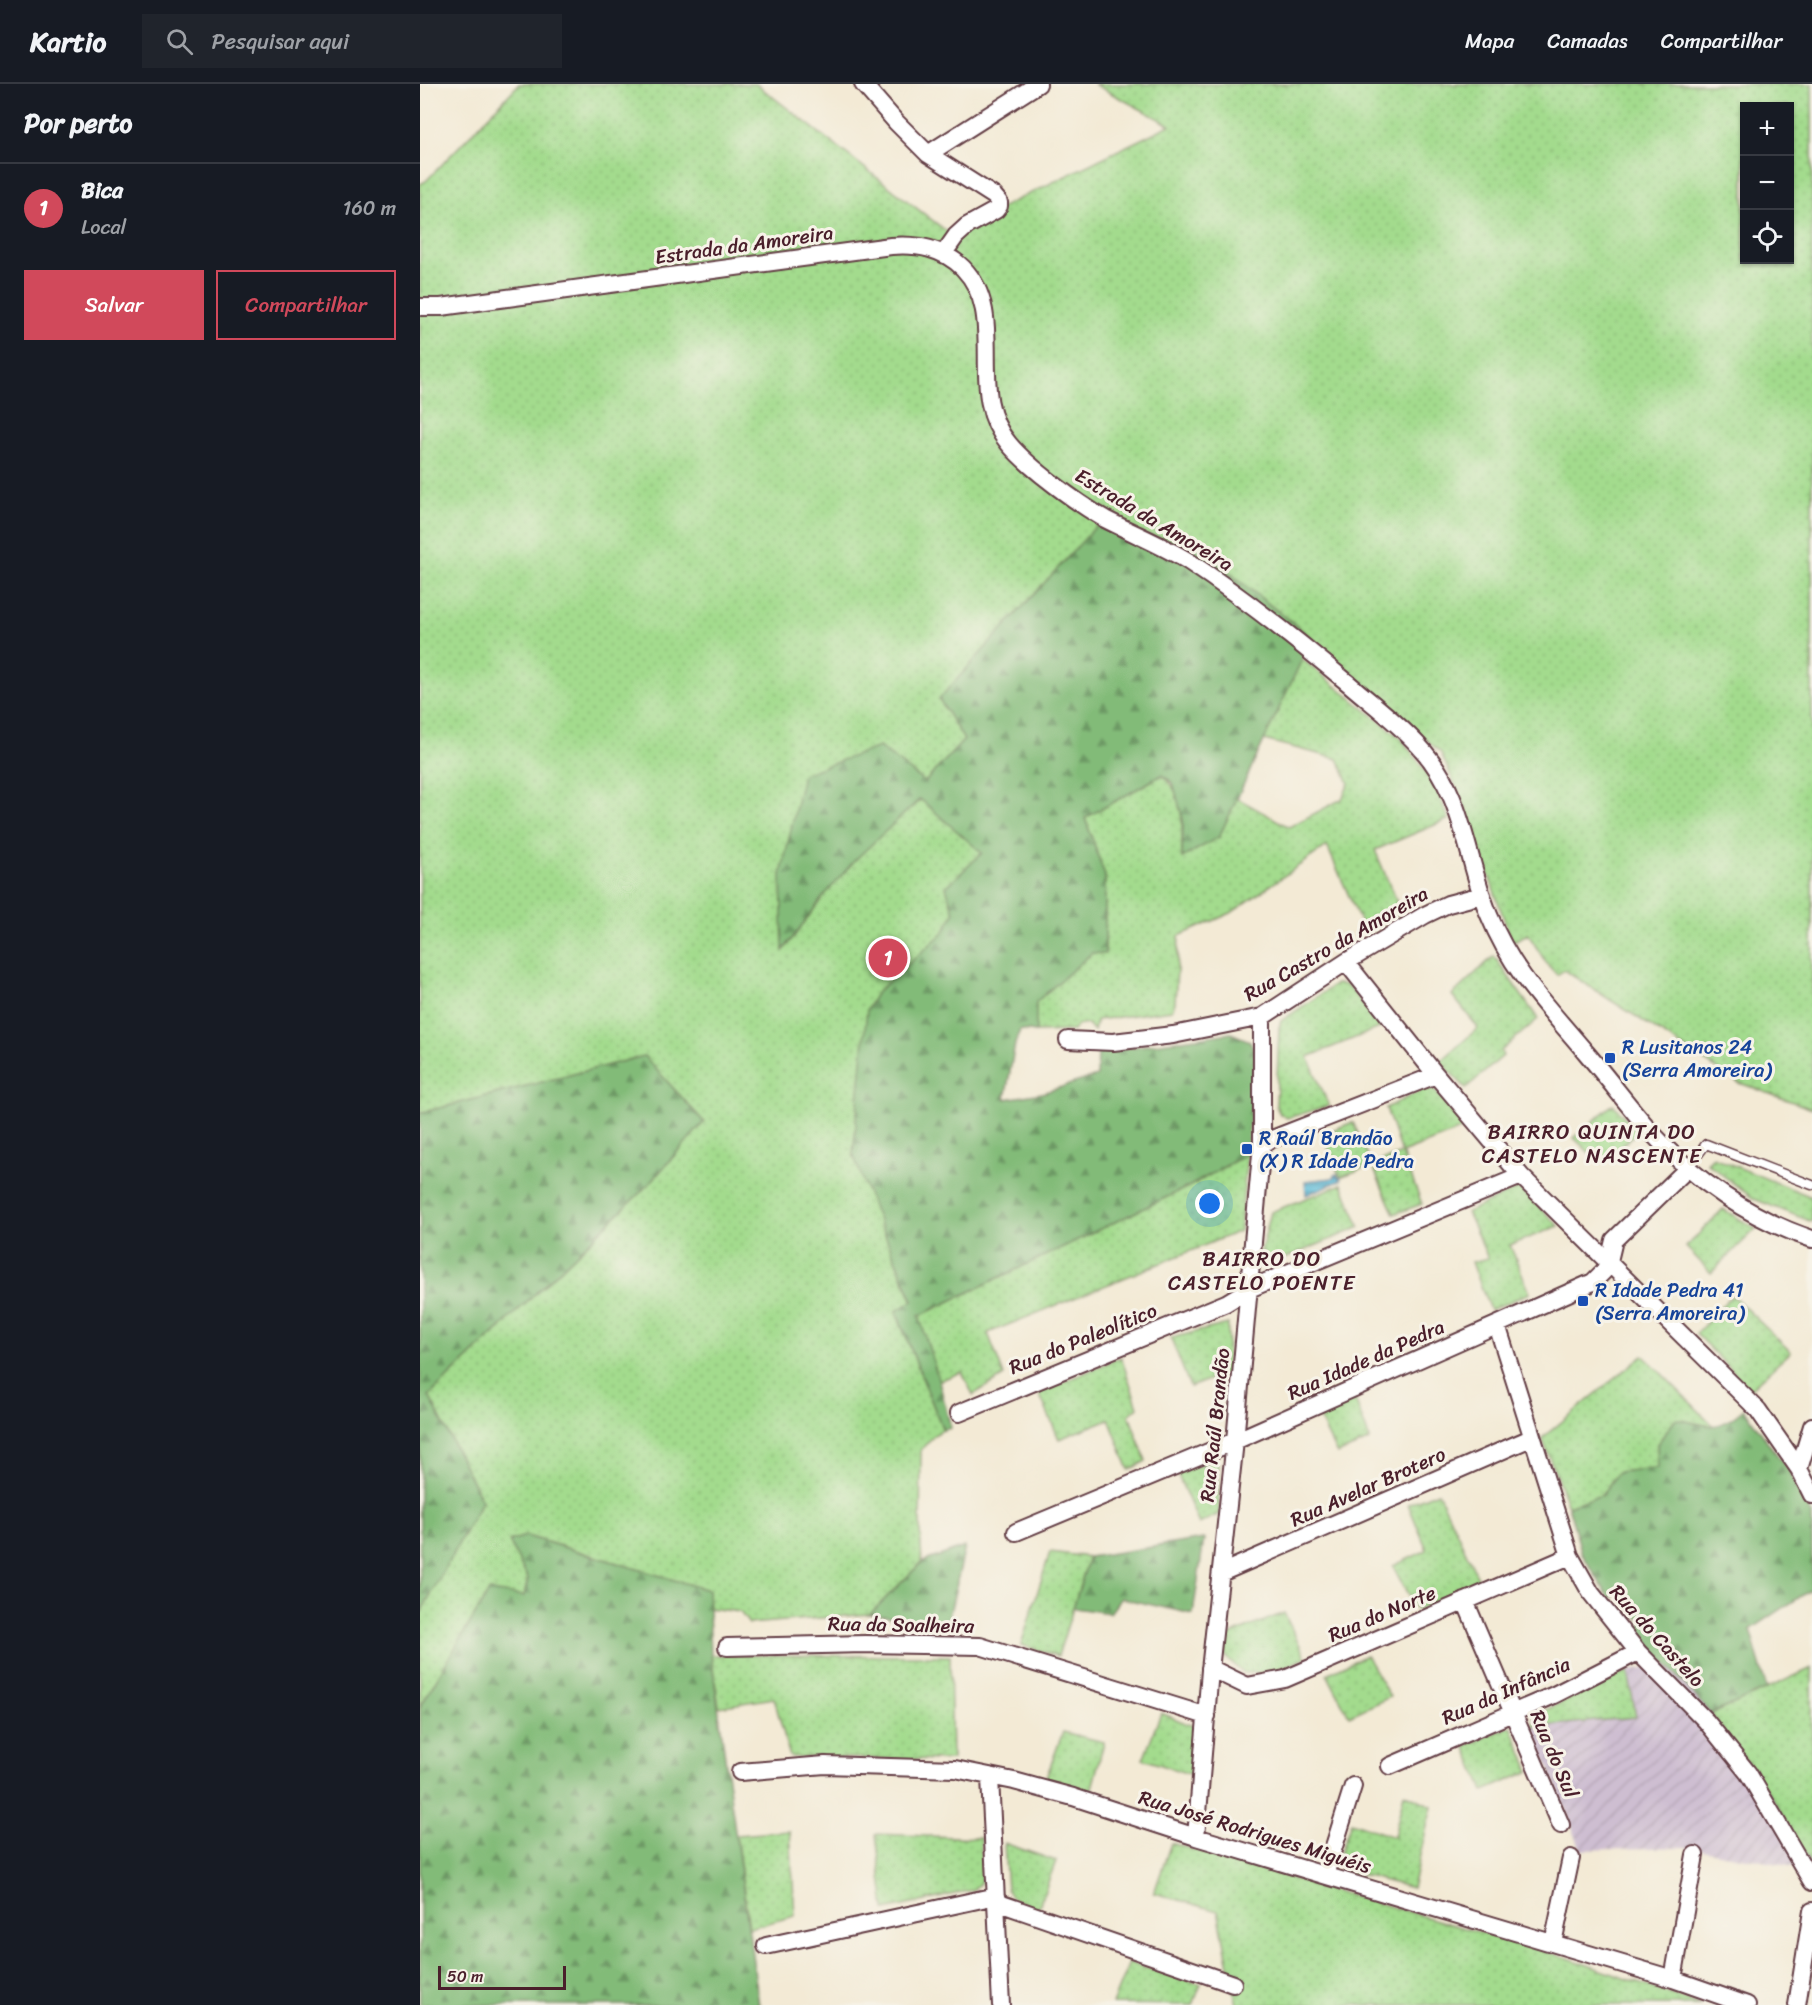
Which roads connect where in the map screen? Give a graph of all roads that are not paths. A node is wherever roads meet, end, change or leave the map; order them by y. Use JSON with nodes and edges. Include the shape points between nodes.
{"nodes":[{"id":1,"x":863,"y":84,"type":"edge"},
{"id":2,"x":1038,"y":84,"type":"edge"},
{"id":3,"x":928,"y":154,"type":"junction"},
{"id":4,"x":944,"y":253,"type":"junction"},
{"id":5,"x":420,"y":307,"type":"edge"},
{"id":6,"x":1482,"y":895,"type":"junction"},
{"id":7,"x":1346,"y":962,"type":"junction"},
{"id":8,"x":1262,"y":1017,"type":"junction"},
{"id":9,"x":1068,"y":1040,"type":"dead end"},
{"id":10,"x":1436,"y":1075,"type":"junction"},
{"id":11,"x":1262,"y":1143,"type":"junction"},
{"id":12,"x":1688,"y":1168,"type":"junction"},
{"id":13,"x":1521,"y":1176,"type":"junction"},
{"id":14,"x":1812,"y":1185,"type":"edge"},
{"id":15,"x":1812,"y":1239,"type":"edge"},
{"id":16,"x":1609,"y":1261,"type":"junction"},
{"id":17,"x":1250,"y":1288,"type":"junction"},
{"id":18,"x":1497,"y":1325,"type":"junction"},
{"id":19,"x":959,"y":1413,"type":"dead end"},
{"id":20,"x":1812,"y":1426,"type":"edge"},
{"id":21,"x":1531,"y":1438,"type":"junction"},
{"id":22,"x":1235,"y":1441,"type":"junction"},
{"id":23,"x":1799,"y":1469,"type":"junction"},
{"id":24,"x":1812,"y":1495,"type":"edge"},
{"id":25,"x":1016,"y":1532,"type":"dead end"},
{"id":26,"x":1570,"y":1556,"type":"junction"},
{"id":27,"x":1221,"y":1573,"type":"junction"},
{"id":28,"x":1465,"y":1601,"type":"junction"},
{"id":29,"x":728,"y":1647,"type":"dead end"},
{"id":30,"x":1638,"y":1652,"type":"junction"},
{"id":31,"x":1210,"y":1668,"type":"junction"},
{"id":32,"x":1514,"y":1712,"type":"junction"},
{"id":33,"x":1207,"y":1716,"type":"junction"},
{"id":34,"x":1390,"y":1766,"type":"dead end"},
{"id":35,"x":740,"y":1772,"type":"dead end"},
{"id":36,"x":990,"y":1777,"type":"junction"},
{"id":37,"x":1353,"y":1786,"type":"dead end"},
{"id":38,"x":1561,"y":1825,"type":"dead end"},
{"id":39,"x":1196,"y":1837,"type":"junction"},
{"id":40,"x":1695,"y":1855,"type":"dead end"},
{"id":41,"x":1571,"y":1858,"type":"dead end"},
{"id":42,"x":1325,"y":1875,"type":"junction"},
{"id":43,"x":1812,"y":1882,"type":"edge"},
{"id":44,"x":996,"y":1899,"type":"junction"},
{"id":45,"x":1812,"y":1911,"type":"edge"},
{"id":46,"x":1553,"y":1943,"type":"junction"},
{"id":47,"x":766,"y":1946,"type":"dead end"},
{"id":48,"x":1673,"y":1979,"type":"junction"},
{"id":49,"x":1233,"y":1984,"type":"dead end"},
{"id":50,"x":1001,"y":2005,"type":"edge"},
{"id":51,"x":1747,"y":2005,"type":"edge"},
{"id":52,"x":1797,"y":2005,"type":"edge"}],
"edges":[{"from":1,"to":3,"type":"street"},
{"from":2,"to":3,"type":"street"},
{"from":3,"to":4,"type":"street","via":[[999,201],[996,210],[967,226]]},
{"from":4,"to":5,"type":"street","name":"Estrada da Amoreira","via":[[916,246],[891,246]]},
{"from":4,"to":6,"type":"street","name":"Estrada da Amoreira","via":[[967,272],[981,298],[988,404],[1006,441],[1027,462],[1101,516],[1186,560],[1286,631],[1415,741],[1450,793]]},
{"from":6,"to":7,"type":"street","name":"Rua Castro da Amoreira","via":[[1438,908]]},
{"from":6,"to":12,"type":"street","name":"Estrada da Amoreira","via":[[1509,957],[1530,987],[1650,1131]]},
{"from":7,"to":8,"type":"street","name":"Rua Castro da Amoreira"},
{"from":7,"to":10,"type":"street"},
{"from":8,"to":9,"type":"street","name":"Rua Castro da Amoreira","via":[[1173,1035],[1113,1042]]},
{"from":8,"to":11,"type":"street","name":"Rua Raúl Brandão"},
{"from":10,"to":11,"type":"street"},
{"from":10,"to":13,"type":"street"},
{"from":11,"to":17,"type":"street","name":"Rua Raúl Brandão"},
{"from":12,"to":14,"type":"lane","via":[[1706,1144]]},
{"from":12,"to":15,"type":"street","name":"Estrada da Amoreira","via":[[1733,1201]]},
{"from":12,"to":16,"type":"street","name":"Rua Idade da Pedra","via":[[1614,1240]]},
{"from":13,"to":16,"type":"street"},
{"from":13,"to":17,"type":"street","name":"Rua do Paleolítico"},
{"from":16,"to":18,"type":"street","name":"Rua Idade da Pedra","via":[[1593,1282]]},
{"from":16,"to":23,"type":"street","via":[[1758,1410]]},
{"from":17,"to":19,"type":"street","name":"Rua do Paleolítico","via":[[1226,1303]]},
{"from":17,"to":22,"type":"street","name":"Rua Raúl Brandão"},
{"from":18,"to":21,"type":"street","name":"Rua do Castelo"},
{"from":18,"to":22,"type":"street","name":"Rua Idade da Pedra"},
{"from":20,"to":23,"type":"street"},
{"from":21,"to":26,"type":"street","name":"Rua do Castelo"},
{"from":21,"to":27,"type":"street","name":"Rua Avelar Brotero"},
{"from":22,"to":25,"type":"street","name":"Rua Idade da Pedra"},
{"from":22,"to":27,"type":"street","name":"Rua Raúl Brandão"},
{"from":23,"to":24,"type":"street"},
{"from":26,"to":28,"type":"street","name":"Rua do Norte"},
{"from":26,"to":30,"type":"street","name":"Rua do Castelo","via":[[1591,1593]]},
{"from":27,"to":31,"type":"street","name":"Rua Raúl Brandão"},
{"from":28,"to":31,"type":"street","name":"Rua do Norte","via":[[1285,1679],[1247,1686]]},
{"from":28,"to":32,"type":"street","name":"Rua do Sul"},
{"from":29,"to":33,"type":"street","name":"Rua da Soalheira","via":[[980,1646]]},
{"from":30,"to":32,"type":"street","name":"Rua da Infância"},
{"from":30,"to":43,"type":"street","name":"Rua do Castelo","via":[[1706,1721],[1748,1773]]},
{"from":31,"to":33,"type":"street","name":"Rua Raúl Brandão"},
{"from":32,"to":34,"type":"street","name":"Rua da Infância"},
{"from":32,"to":38,"type":"street","name":"Rua do Sul"},
{"from":33,"to":39,"type":"street","name":"Rua Raúl Brandão"},
{"from":35,"to":36,"type":"street","name":"Rua José Rodrigues Miguéis","via":[[825,1765],[955,1768]]},
{"from":36,"to":39,"type":"street","name":"Rua José Rodrigues Miguéis","via":[[1074,1797]]},
{"from":36,"to":44,"type":"street"},
{"from":37,"to":42,"type":"street"},
{"from":39,"to":42,"type":"street","name":"Rua José Rodrigues Miguéis"},
{"from":40,"to":48,"type":"street"},
{"from":41,"to":46,"type":"street"},
{"from":42,"to":46,"type":"street","name":"Rua José Rodrigues Miguéis"},
{"from":44,"to":47,"type":"street"},
{"from":44,"to":49,"type":"street"},
{"from":44,"to":50,"type":"street"},
{"from":45,"to":52,"type":"street"},
{"from":46,"to":48,"type":"street","name":"Rua José Rodrigues Miguéis"},
{"from":48,"to":51,"type":"street","name":"Rua José Rodrigues Miguéis"}]}
